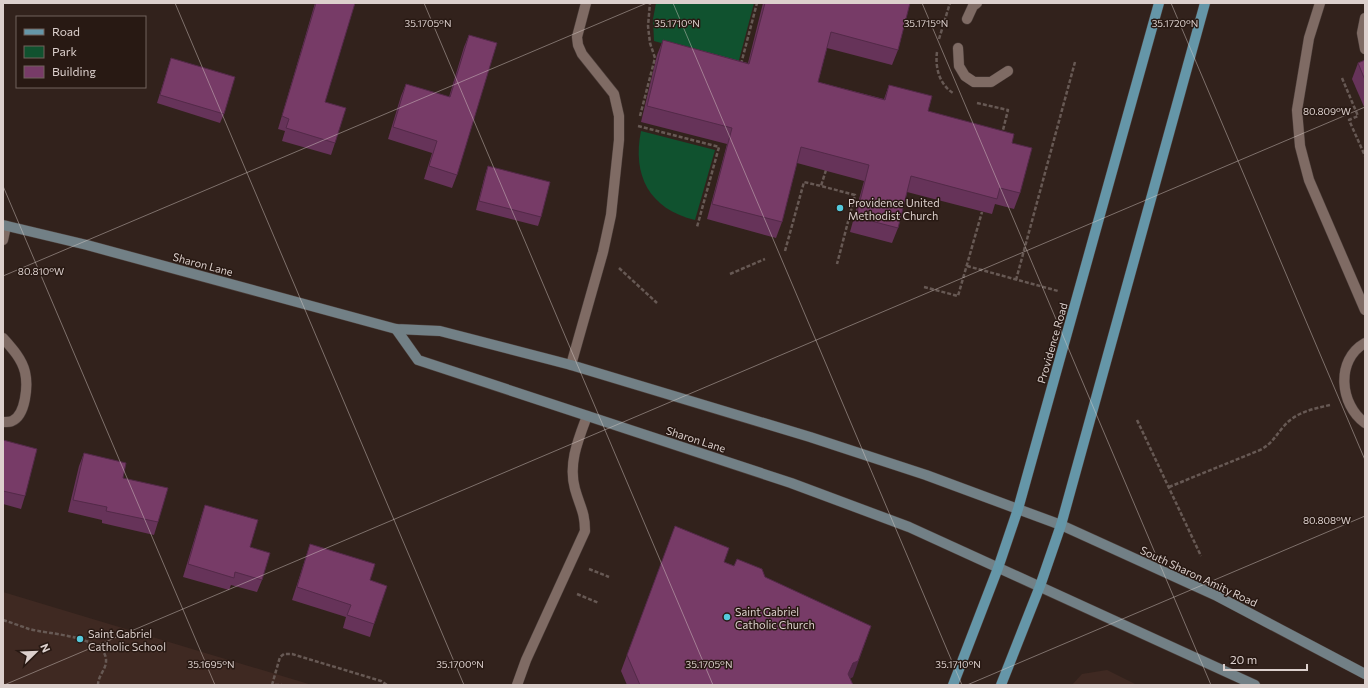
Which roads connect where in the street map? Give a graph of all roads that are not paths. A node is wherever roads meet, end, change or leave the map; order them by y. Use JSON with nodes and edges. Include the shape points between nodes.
{"nodes":[{"id":1,"x":586,"y":3,"type":"edge"},
{"id":2,"x":977,"y":3,"type":"edge"},
{"id":3,"x":1159,"y":3,"type":"edge"},
{"id":4,"x":1205,"y":3,"type":"edge"},
{"id":5,"x":1320,"y":3,"type":"edge"},
{"id":6,"x":1365,"y":18,"type":"edge"},
{"id":7,"x":966,"y":19,"type":"dead end"},
{"id":8,"x":958,"y":48,"type":"dead end"},
{"id":9,"x":1365,"y":49,"type":"edge"},
{"id":10,"x":1008,"y":71,"type":"dead end"},
{"id":11,"x":5,"y":226,"type":"edge"},
{"id":12,"x":3,"y":240,"type":"edge"},
{"id":13,"x":1365,"y":310,"type":"edge"},
{"id":14,"x":396,"y":329,"type":"junction"},
{"id":15,"x":3,"y":338,"type":"edge"},
{"id":16,"x":1365,"y":343,"type":"edge"},
{"id":17,"x":571,"y":365,"type":"junction"},
{"id":18,"x":587,"y":416,"type":"junction"},
{"id":19,"x":3,"y":422,"type":"edge"},
{"id":20,"x":1365,"y":423,"type":"edge"},
{"id":21,"x":1018,"y":509,"type":"junction"},
{"id":22,"x":1061,"y":525,"type":"junction"},
{"id":23,"x":998,"y":568,"type":"junction"},
{"id":24,"x":1040,"y":586,"type":"junction"},
{"id":25,"x":1365,"y":674,"type":"edge"},
{"id":26,"x":517,"y":685,"type":"edge"},
{"id":27,"x":953,"y":685,"type":"edge"},
{"id":28,"x":1001,"y":685,"type":"edge"},
{"id":29,"x":1255,"y":685,"type":"edge"}],
"edges":[{"from":1,"to":17,"type":"lane","via":[[577,37],[578,46],[614,94],[620,116],[611,215]]},
{"from":2,"to":7,"type":"lane","via":[[972,6]]},
{"from":3,"to":21,"type":"main road","name":"Providence Road"},
{"from":4,"to":22,"type":"main road"},
{"from":5,"to":13,"type":"lane","via":[[1309,38],[1297,110],[1300,146],[1309,180]]},
{"from":6,"to":9,"type":"lane","via":[[1362,33]]},
{"from":8,"to":10,"type":"lane","via":[[959,66],[965,76],[974,82],[991,82]]},
{"from":11,"to":12,"type":"lane"},
{"from":11,"to":14,"type":"main road","name":"Sharon Lane","via":[[86,245]]},
{"from":14,"to":17,"type":"main road","name":"Sharon Lane","via":[[440,331]]},
{"from":14,"to":18,"type":"main road","name":"Sharon Lane","via":[[418,360]]},
{"from":15,"to":19,"type":"lane","via":[[15,350],[25,372],[27,394],[20,414],[13,420]]},
{"from":16,"to":20,"type":"lane","via":[[1351,357],[1345,372],[1344,389],[1349,405]]},
{"from":17,"to":21,"type":"main road","name":"Sharon Lane","via":[[818,440],[926,475]]},
{"from":18,"to":23,"type":"main road","name":"Sharon Lane","via":[[791,483],[886,519]]},
{"from":18,"to":26,"type":"lane","via":[[573,453],[575,488],[585,516],[585,532]]},
{"from":21,"to":22,"type":"main road","name":"South Sharon Amity Road"},
{"from":21,"to":23,"type":"main road","name":"Providence Road"},
{"from":22,"to":24,"type":"main road"},
{"from":22,"to":25,"type":"main road","name":"South Sharon Amity Road","via":[[1217,596]]},
{"from":23,"to":24,"type":"main road"},
{"from":23,"to":27,"type":"main road","name":"Providence Road"},
{"from":24,"to":28,"type":"main road"},
{"from":24,"to":29,"type":"main road"}]}
